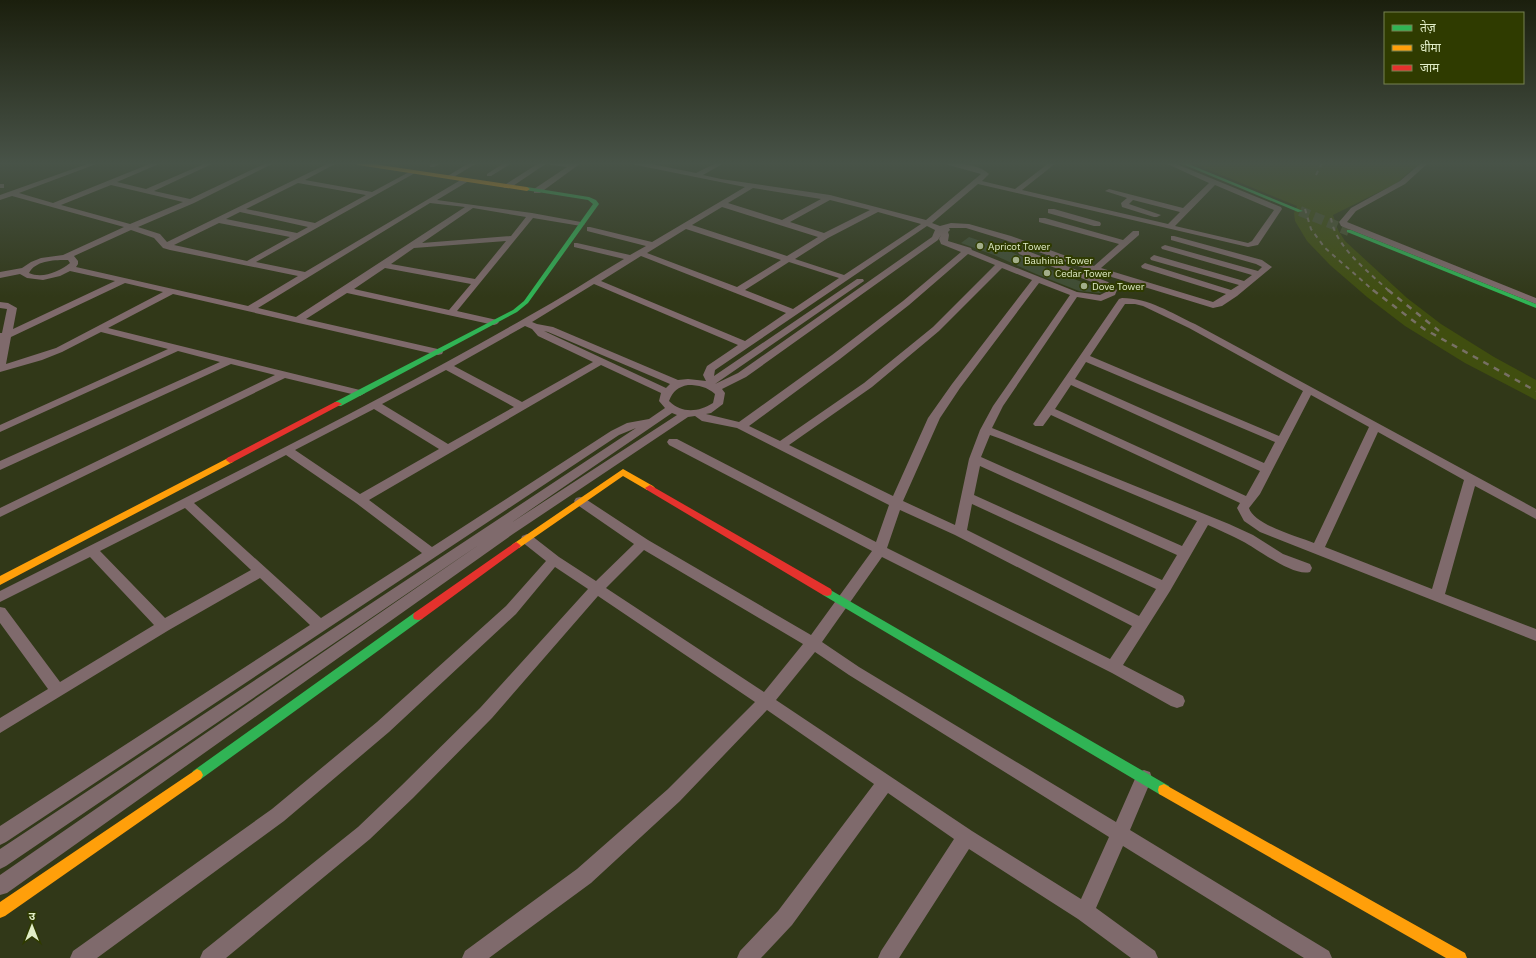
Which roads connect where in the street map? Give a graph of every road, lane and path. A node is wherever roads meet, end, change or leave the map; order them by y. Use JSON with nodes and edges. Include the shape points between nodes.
{"nodes":[{"id":1,"x":63,"y":208,"type":"edge"},
{"id":2,"x":176,"y":208,"type":"edge"},
{"id":3,"x":244,"y":208,"type":"edge"},
{"id":4,"x":349,"y":208,"type":"edge"},
{"id":5,"x":418,"y":208,"type":"edge"},
{"id":6,"x":470,"y":208,"type":"edge"},
{"id":7,"x":483,"y":208,"type":"edge"},
{"id":8,"x":593,"y":208,"type":"edge"},
{"id":9,"x":716,"y":208,"type":"edge"},
{"id":10,"x":734,"y":208,"type":"edge"},
{"id":11,"x":811,"y":208,"type":"edge"},
{"id":12,"x":872,"y":208,"type":"edge"},
{"id":13,"x":946,"y":208,"type":"edge"},
{"id":14,"x":1091,"y":208,"type":"edge"},
{"id":15,"x":1132,"y":208,"type":"edge"},
{"id":16,"x":1172,"y":208,"type":"edge"},
{"id":17,"x":1187,"y":208,"type":"edge"},
{"id":18,"x":1275,"y":208,"type":"edge"},
{"id":19,"x":1292,"y":208,"type":"edge"},
{"id":20,"x":1354,"y":208,"type":"edge"},
{"id":21,"x":877,"y":209,"type":"junction"},
{"id":22,"x":239,"y":210,"type":"junction"},
{"id":23,"x":1051,"y":211,"type":"dead end"},
{"id":24,"x":1184,"y":211,"type":"junction"},
{"id":25,"x":1300,"y":211,"type":"tunnel mouth"},
{"id":26,"x":1110,"y":212,"type":"junction"},
{"id":27,"x":532,"y":215,"type":"junction"},
{"id":28,"x":218,"y":220,"type":"junction"},
{"id":29,"x":1042,"y":220,"type":"dead end"},
{"id":30,"x":783,"y":223,"type":"junction"},
{"id":31,"x":927,"y":223,"type":"junction"},
{"id":32,"x":1172,"y":223,"type":"junction"},
{"id":33,"x":581,"y":224,"type":"junction"},
{"id":34,"x":1097,"y":224,"type":"junction"},
{"id":35,"x":316,"y":226,"type":"junction"},
{"id":36,"x":686,"y":226,"type":"junction"},
{"id":37,"x":131,"y":227,"type":"junction"},
{"id":38,"x":590,"y":229,"type":"dead end"},
{"id":39,"x":1183,"y":229,"type":"junction"},
{"id":40,"x":940,"y":231,"type":"junction"},
{"id":41,"x":1349,"y":231,"type":"tunnel mouth"},
{"id":42,"x":1087,"y":233,"type":"junction"},
{"id":43,"x":1136,"y":233,"type":"dead end"},
{"id":44,"x":299,"y":236,"type":"junction"},
{"id":45,"x":825,"y":236,"type":"junction"},
{"id":46,"x":512,"y":238,"type":"junction"},
{"id":47,"x":1174,"y":238,"type":"junction"},
{"id":48,"x":1124,"y":243,"type":"junction"},
{"id":49,"x":577,"y":245,"type":"dead end"},
{"id":50,"x":653,"y":245,"type":"junction"},
{"id":51,"x":166,"y":246,"type":"junction"},
{"id":52,"x":414,"y":246,"type":"junction"},
{"id":53,"x":1165,"y":247,"type":"junction"},
{"id":54,"x":968,"y":250,"type":"junction"},
{"id":55,"x":635,"y":256,"type":"junction"},
{"id":56,"x":65,"y":257,"type":"junction"},
{"id":57,"x":1154,"y":258,"type":"junction"},
{"id":58,"x":790,"y":259,"type":"junction"},
{"id":59,"x":249,"y":263,"type":"junction"},
{"id":60,"x":1002,"y":264,"type":"junction"},
{"id":61,"x":384,"y":265,"type":"junction"},
{"id":62,"x":1145,"y":266,"type":"junction"},
{"id":63,"x":69,"y":268,"type":"junction"},
{"id":64,"x":1095,"y":269,"type":"junction"},
{"id":65,"x":25,"y":270,"type":"junction"},
{"id":66,"x":1260,"y":274,"type":"junction"},
{"id":67,"x":0,"y":275,"type":"edge"},
{"id":68,"x":306,"y":275,"type":"junction"},
{"id":69,"x":846,"y":278,"type":"junction"},
{"id":70,"x":1037,"y":279,"type":"junction"},
{"id":71,"x":1129,"y":279,"type":"junction"},
{"id":72,"x":123,"y":281,"type":"junction"},
{"id":73,"x":594,"y":281,"type":"junction"},
{"id":74,"x":477,"y":282,"type":"junction"},
{"id":75,"x":1247,"y":284,"type":"junction"},
{"id":76,"x":346,"y":290,"type":"junction"},
{"id":77,"x":738,"y":290,"type":"junction"},
{"id":78,"x":172,"y":291,"type":"junction"},
{"id":79,"x":1075,"y":294,"type":"junction"},
{"id":80,"x":1234,"y":294,"type":"junction"},
{"id":81,"x":1536,"y":301,"type":"edge"},
{"id":82,"x":0,"y":305,"type":"edge"},
{"id":83,"x":1536,"y":306,"type":"edge"},
{"id":84,"x":250,"y":309,"type":"junction"},
{"id":85,"x":452,"y":312,"type":"junction"},
{"id":86,"x":794,"y":313,"type":"junction"},
{"id":87,"x":298,"y":320,"type":"junction"},
{"id":88,"x":494,"y":322,"type":"junction"},
{"id":89,"x":530,"y":324,"type":"junction"},
{"id":90,"x":100,"y":329,"type":"junction"},
{"id":91,"x":4,"y":336,"type":"edge"},
{"id":92,"x":746,"y":345,"type":"junction"},
{"id":93,"x":177,"y":348,"type":"junction"},
{"id":94,"x":438,"y":352,"type":"junction"},
{"id":95,"x":1084,"y":357,"type":"junction"},
{"id":96,"x":230,"y":361,"type":"junction"},
{"id":97,"x":601,"y":361,"type":"junction"},
{"id":98,"x":446,"y":366,"type":"junction"},
{"id":99,"x":0,"y":368,"type":"edge"},
{"id":100,"x":285,"y":374,"type":"junction"},
{"id":101,"x":1069,"y":380,"type":"junction"},
{"id":102,"x":678,"y":384,"type":"junction"},
{"id":103,"x":712,"y":384,"type":"junction"},
{"id":104,"x":1309,"y":389,"type":"junction"},
{"id":105,"x":667,"y":392,"type":"junction"},
{"id":106,"x":360,"y":393,"type":"junction"},
{"id":107,"x":374,"y":404,"type":"junction"},
{"id":108,"x":523,"y":407,"type":"junction"},
{"id":109,"x":712,"y":408,"type":"junction"},
{"id":110,"x":672,"y":409,"type":"junction"},
{"id":111,"x":1049,"y":410,"type":"junction"},
{"id":112,"x":691,"y":413,"type":"junction"},
{"id":113,"x":651,"y":421,"type":"junction"},
{"id":114,"x":728,"y":422,"type":"junction"},
{"id":115,"x":1039,"y":424,"type":"dead end"},
{"id":116,"x":1375,"y":425,"type":"junction"},
{"id":117,"x":741,"y":426,"type":"junction"},
{"id":118,"x":0,"y":429,"type":"edge"},
{"id":119,"x":986,"y":430,"type":"junction"},
{"id":120,"x":1282,"y":441,"type":"junction"},
{"id":121,"x":673,"y":442,"type":"dead end"},
{"id":122,"x":781,"y":446,"type":"junction"},
{"id":123,"x":287,"y":450,"type":"junction"},
{"id":124,"x":449,"y":450,"type":"junction"},
{"id":125,"x":975,"y":459,"type":"junction"},
{"id":126,"x":0,"y":466,"type":"edge"},
{"id":127,"x":1267,"y":469,"type":"junction"},
{"id":128,"x":1471,"y":478,"type":"junction"},
{"id":129,"x":967,"y":497,"type":"junction"},
{"id":130,"x":360,"y":500,"type":"junction"},
{"id":131,"x":186,"y":502,"type":"junction"},
{"id":132,"x":580,"y":502,"type":"junction"},
{"id":133,"x":1248,"y":502,"type":"junction"},
{"id":134,"x":896,"y":503,"type":"junction"},
{"id":135,"x":0,"y":513,"type":"edge"},
{"id":136,"x":1536,"y":515,"type":"edge"},
{"id":137,"x":1205,"y":519,"type":"junction"},
{"id":138,"x":960,"y":532,"type":"junction"},
{"id":139,"x":527,"y":539,"type":"junction"},
{"id":140,"x":643,"y":543,"type":"junction"},
{"id":141,"x":1318,"y":549,"type":"junction"},
{"id":142,"x":91,"y":550,"type":"junction"},
{"id":143,"x":880,"y":550,"type":"junction"},
{"id":144,"x":431,"y":553,"type":"junction"},
{"id":145,"x":1185,"y":553,"type":"junction"},
{"id":146,"x":554,"y":560,"type":"junction"},
{"id":147,"x":1305,"y":568,"type":"dead end"},
{"id":148,"x":261,"y":571,"type":"junction"},
{"id":149,"x":0,"y":581,"type":"edge"},
{"id":150,"x":1165,"y":587,"type":"junction"},
{"id":151,"x":597,"y":588,"type":"junction"},
{"id":152,"x":1437,"y":596,"type":"junction"},
{"id":153,"x":0,"y":597,"type":"edge"},
{"id":154,"x":843,"y":601,"type":"junction"},
{"id":155,"x":0,"y":612,"type":"edge"},
{"id":156,"x":1142,"y":624,"type":"junction"},
{"id":157,"x":164,"y":626,"type":"junction"},
{"id":158,"x":320,"y":626,"type":"junction"},
{"id":159,"x":1536,"y":635,"type":"edge"},
{"id":160,"x":813,"y":643,"type":"junction"},
{"id":161,"x":1113,"y":667,"type":"junction"},
{"id":162,"x":57,"y":690,"type":"junction"},
{"id":163,"x":766,"y":701,"type":"junction"},
{"id":164,"x":1177,"y":701,"type":"dead end"},
{"id":165,"x":0,"y":726,"type":"edge"},
{"id":166,"x":1144,"y":778,"type":"junction"},
{"id":167,"x":885,"y":783,"type":"junction"},
{"id":168,"x":1119,"y":834,"type":"junction"},
{"id":169,"x":0,"y":836,"type":"edge"},
{"id":170,"x":966,"y":838,"type":"junction"},
{"id":171,"x":0,"y":860,"type":"edge"},
{"id":172,"x":0,"y":886,"type":"edge"},
{"id":173,"x":0,"y":911,"type":"edge"},
{"id":174,"x":1085,"y":912,"type":"junction"},
{"id":175,"x":80,"y":958,"type":"edge"},
{"id":176,"x":210,"y":958,"type":"edge"},
{"id":177,"x":472,"y":958,"type":"edge"},
{"id":178,"x":747,"y":958,"type":"edge"},
{"id":179,"x":888,"y":958,"type":"edge"},
{"id":180,"x":1148,"y":958,"type":"edge"},
{"id":181,"x":1322,"y":958,"type":"edge"},
{"id":182,"x":1460,"y":958,"type":"edge"}],
"edges":[{"from":1,"to":37,"type":"street"},
{"from":2,"to":37,"type":"street"},
{"from":3,"to":22,"type":"street"},
{"from":4,"to":35,"type":"street"},
{"from":5,"to":68,"type":"street"},
{"from":6,"to":52,"type":"street"},
{"from":7,"to":27,"type":"street"},
{"from":8,"to":33,"type":"street"},
{"from":9,"to":36,"type":"street"},
{"from":10,"to":30,"type":"street"},
{"from":11,"to":30,"type":"street"},
{"from":12,"to":21,"type":"street"},
{"from":13,"to":31,"type":"street"},
{"from":14,"to":26,"type":"street"},
{"from":15,"to":32,"type":"street"},
{"from":16,"to":24,"type":"street"},
{"from":17,"to":24,"type":"street"},
{"from":18,"to":39,"type":"street","via":[[1278,209],[1253,244]]},
{"from":19,"to":25,"type":"street"},
{"from":20,"to":81,"type":"street","via":[[1345,218],[1344,224]]},
{"from":21,"to":31,"type":"street"},
{"from":21,"to":45,"type":"street"},
{"from":22,"to":28,"type":"street"},
{"from":22,"to":35,"type":"street"},
{"from":23,"to":34,"type":"street"},
{"from":24,"to":32,"type":"street"},
{"from":26,"to":32,"type":"street"},
{"from":26,"to":34,"type":"street"},
{"from":27,"to":33,"type":"street"},
{"from":27,"to":46,"type":"street"},
{"from":28,"to":44,"type":"street"},
{"from":28,"to":51,"type":"street"},
{"from":29,"to":42,"type":"street"},
{"from":30,"to":45,"type":"street"},
{"from":31,"to":40,"type":"street"},
{"from":31,"to":69,"type":"street"},
{"from":32,"to":39,"type":"street"},
{"from":33,"to":88,"type":"street","via":[[526,302]]},
{"from":34,"to":42,"type":"street"},
{"from":35,"to":44,"type":"street"},
{"from":36,"to":50,"type":"street"},
{"from":36,"to":58,"type":"street"},
{"from":37,"to":51,"type":"street","via":[[157,236]]},
{"from":37,"to":56,"type":"street"},
{"from":38,"to":50,"type":"street"},
{"from":39,"to":47,"type":"street"},
{"from":40,"to":54,"type":"street","via":[[945,235],[944,242]]},
{"from":40,"to":64,"type":"street","via":[[952,225],[966,226]]},
{"from":40,"to":79,"type":"street","via":[[952,228],[982,236],[1105,284],[1113,290],[1101,298]]},
{"from":40,"to":103,"type":"street","via":[[935,238],[742,375]]},
{"from":41,"to":83,"type":"street"},
{"from":42,"to":48,"type":"street"},
{"from":43,"to":48,"type":"street"},
{"from":44,"to":59,"type":"street"},
{"from":45,"to":58,"type":"street"},
{"from":46,"to":52,"type":"street"},
{"from":46,"to":74,"type":"street"},
{"from":47,"to":53,"type":"street"},
{"from":47,"to":66,"type":"street","via":[[1268,266]]},
{"from":48,"to":64,"type":"street"},
{"from":49,"to":55,"type":"street"},
{"from":50,"to":55,"type":"street"},
{"from":51,"to":59,"type":"street"},
{"from":52,"to":61,"type":"street"},
{"from":53,"to":57,"type":"street"},
{"from":53,"to":66,"type":"street"},
{"from":54,"to":60,"type":"street"},
{"from":54,"to":117,"type":"street","via":[[877,326]]},
{"from":55,"to":73,"type":"street"},
{"from":55,"to":77,"type":"street"},
{"from":56,"to":63,"type":"street","via":[[74,261]]},
{"from":56,"to":65,"type":"street","via":[[36,263]]},
{"from":57,"to":62,"type":"street"},
{"from":57,"to":75,"type":"street"},
{"from":58,"to":69,"type":"street"},
{"from":58,"to":77,"type":"street"},
{"from":59,"to":68,"type":"street"},
{"from":60,"to":70,"type":"street"},
{"from":60,"to":122,"type":"street","via":[[936,329],[868,385]]},
{"from":61,"to":74,"type":"street"},
{"from":61,"to":76,"type":"street"},
{"from":62,"to":71,"type":"street"},
{"from":62,"to":80,"type":"street"},
{"from":63,"to":65,"type":"street","via":[[39,277],[28,276],[24,274]]},
{"from":63,"to":72,"type":"street"},
{"from":64,"to":71,"type":"street"},
{"from":65,"to":67,"type":"street"},
{"from":66,"to":75,"type":"street"},
{"from":68,"to":84,"type":"street"},
{"from":69,"to":86,"type":"street"},
{"from":70,"to":79,"type":"street"},
{"from":70,"to":134,"type":"street","via":[[934,418]]},
{"from":71,"to":80,"type":"street","via":[[1213,305]]},
{"from":72,"to":78,"type":"street"},
{"from":72,"to":91,"type":"street"},
{"from":73,"to":89,"type":"street"},
{"from":73,"to":92,"type":"street"},
{"from":74,"to":85,"type":"street"},
{"from":75,"to":80,"type":"street"},
{"from":76,"to":85,"type":"street"},
{"from":76,"to":87,"type":"street"},
{"from":77,"to":86,"type":"street"},
{"from":78,"to":84,"type":"street"},
{"from":78,"to":90,"type":"street"},
{"from":79,"to":119,"type":"street","via":[[998,406]]},
{"from":82,"to":91,"type":"street","via":[[12,308]]},
{"from":84,"to":87,"type":"street"},
{"from":85,"to":88,"type":"street"},
{"from":86,"to":92,"type":"street"},
{"from":87,"to":94,"type":"street"},
{"from":88,"to":94,"type":"street"},
{"from":89,"to":97,"type":"street","via":[[541,334]]},
{"from":89,"to":98,"type":"street"},
{"from":89,"to":102,"type":"street","via":[[550,329]]},
{"from":90,"to":93,"type":"street"},
{"from":90,"to":99,"type":"street","via":[[47,355]]},
{"from":91,"to":99,"type":"street"},
{"from":92,"to":103,"type":"street","via":[[711,368],[708,375]]},
{"from":93,"to":96,"type":"street"},
{"from":93,"to":118,"type":"street"},
{"from":94,"to":106,"type":"street"},
{"from":95,"to":101,"type":"street"},
{"from":95,"to":104,"type":"street","via":[[1122,301],[1136,301],[1192,326]]},
{"from":95,"to":120,"type":"street"},
{"from":96,"to":100,"type":"street"},
{"from":96,"to":126,"type":"street"},
{"from":97,"to":105,"type":"street"},
{"from":97,"to":108,"type":"street"},
{"from":98,"to":107,"type":"street"},
{"from":98,"to":108,"type":"street"},
{"from":100,"to":106,"type":"street"},
{"from":100,"to":135,"type":"street"},
{"from":101,"to":111,"type":"street"},
{"from":101,"to":127,"type":"street"},
{"from":102,"to":103,"type":"street"},
{"from":102,"to":105,"type":"street"},
{"from":103,"to":109,"type":"street","via":[[720,393],[718,404]]},
{"from":104,"to":116,"type":"street"},
{"from":104,"to":120,"type":"street"},
{"from":105,"to":110,"type":"street","via":[[664,401]]},
{"from":106,"to":149,"type":"street"},
{"from":107,"to":123,"type":"street"},
{"from":107,"to":124,"type":"street"},
{"from":108,"to":124,"type":"street"},
{"from":109,"to":112,"type":"street"},
{"from":109,"to":114,"type":"street"},
{"from":110,"to":112,"type":"street"},
{"from":110,"to":113,"type":"street"},
{"from":111,"to":115,"type":"street"},
{"from":111,"to":133,"type":"street"},
{"from":112,"to":114,"type":"street","via":[[706,419]]},
{"from":112,"to":172,"type":"street","via":[[508,531]]},
{"from":113,"to":144,"type":"street","via":[[631,425],[615,433]]},
{"from":113,"to":171,"type":"street"},
{"from":114,"to":117,"type":"street"},
{"from":116,"to":128,"type":"street"},
{"from":116,"to":141,"type":"street"},
{"from":117,"to":122,"type":"street"},
{"from":119,"to":125,"type":"street"},
{"from":119,"to":137,"type":"street"},
{"from":120,"to":127,"type":"street"},
{"from":121,"to":143,"type":"street"},
{"from":122,"to":134,"type":"street"},
{"from":123,"to":130,"type":"street"},
{"from":123,"to":131,"type":"street"},
{"from":124,"to":130,"type":"street"},
{"from":125,"to":129,"type":"street"},
{"from":125,"to":145,"type":"street"},
{"from":127,"to":133,"type":"street"},
{"from":128,"to":136,"type":"street"},
{"from":128,"to":152,"type":"street"},
{"from":129,"to":138,"type":"street"},
{"from":129,"to":150,"type":"street"},
{"from":130,"to":144,"type":"street"},
{"from":131,"to":142,"type":"street"},
{"from":131,"to":148,"type":"street"},
{"from":132,"to":139,"type":"street"},
{"from":132,"to":140,"type":"street"},
{"from":132,"to":154,"type":"street","via":[[623,472]]},
{"from":133,"to":141,"type":"street","via":[[1243,508],[1249,520]]},
{"from":134,"to":138,"type":"street"},
{"from":134,"to":143,"type":"street"},
{"from":137,"to":145,"type":"street"},
{"from":137,"to":147,"type":"street","via":[[1248,538],[1278,557]]},
{"from":138,"to":156,"type":"street"},
{"from":139,"to":146,"type":"street"},
{"from":139,"to":173,"type":"street","via":[[217,761]]},
{"from":140,"to":151,"type":"street"},
{"from":140,"to":160,"type":"street"},
{"from":141,"to":152,"type":"street"},
{"from":142,"to":153,"type":"street"},
{"from":142,"to":157,"type":"street"},
{"from":143,"to":154,"type":"street"},
{"from":143,"to":161,"type":"street"},
{"from":144,"to":158,"type":"street"},
{"from":145,"to":150,"type":"street"},
{"from":146,"to":151,"type":"street"},
{"from":146,"to":175,"type":"street","via":[[511,610],[384,727],[278,815]]},
{"from":148,"to":157,"type":"street"},
{"from":148,"to":158,"type":"street"},
{"from":150,"to":156,"type":"street"},
{"from":151,"to":163,"type":"street"},
{"from":151,"to":176,"type":"street","via":[[486,713],[407,792],[364,833]]},
{"from":152,"to":159,"type":"street"},
{"from":154,"to":160,"type":"street"},
{"from":154,"to":166,"type":"street"},
{"from":155,"to":162,"type":"street"},
{"from":156,"to":161,"type":"street"},
{"from":157,"to":162,"type":"street"},
{"from":158,"to":169,"type":"street"},
{"from":160,"to":163,"type":"street"},
{"from":160,"to":168,"type":"street","via":[[854,671]]},
{"from":161,"to":164,"type":"street"},
{"from":162,"to":165,"type":"street"},
{"from":163,"to":167,"type":"street"},
{"from":163,"to":177,"type":"street","via":[[674,795],[584,876]]},
{"from":166,"to":168,"type":"street"},
{"from":166,"to":182,"type":"street"},
{"from":167,"to":170,"type":"street"},
{"from":167,"to":178,"type":"street","via":[[785,918]]},
{"from":168,"to":174,"type":"street"},
{"from":168,"to":181,"type":"street"},
{"from":170,"to":174,"type":"street"},
{"from":170,"to":179,"type":"street"},
{"from":174,"to":180,"type":"street"}]}
